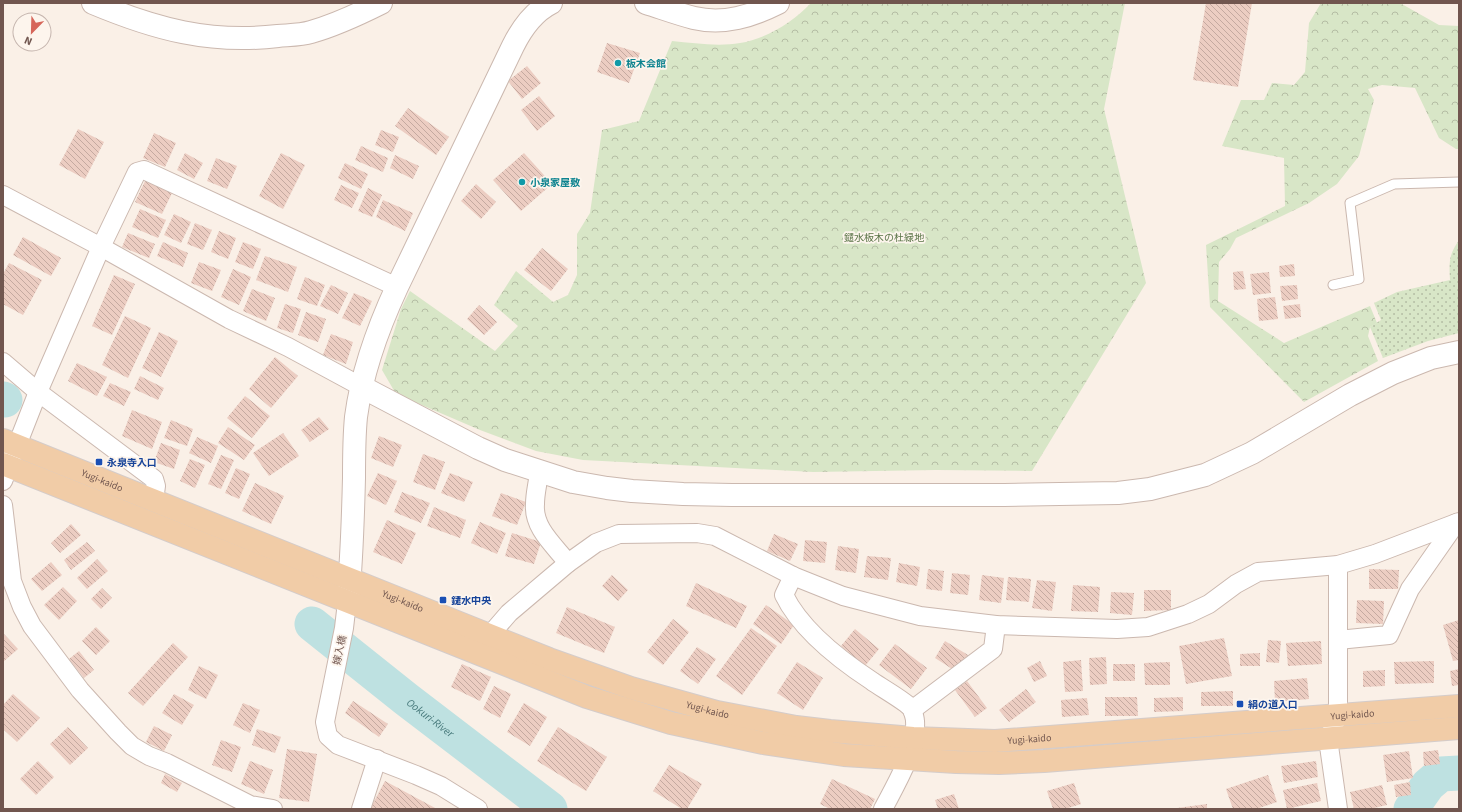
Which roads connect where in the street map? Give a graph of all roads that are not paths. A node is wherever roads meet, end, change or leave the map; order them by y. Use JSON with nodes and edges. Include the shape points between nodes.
{"nodes":[{"id":1,"x":93,"y":3,"type":"edge"},
{"id":2,"x":381,"y":3,"type":"edge"},
{"id":3,"x":551,"y":3,"type":"edge"},
{"id":4,"x":646,"y":3,"type":"edge"},
{"id":5,"x":778,"y":3,"type":"edge"},
{"id":6,"x":1459,"y":182,"type":"edge"},
{"id":7,"x":3,"y":195,"type":"edge"},
{"id":8,"x":101,"y":247,"type":"junction"},
{"id":9,"x":1333,"y":285,"type":"dead end"},
{"id":10,"x":397,"y":286,"type":"junction"},
{"id":11,"x":1459,"y":352,"type":"edge"},
{"id":12,"x":3,"y":362,"type":"edge"},
{"id":13,"x":362,"y":387,"type":"junction"},
{"id":14,"x":37,"y":394,"type":"junction"},
{"id":15,"x":14,"y":438,"type":"edge"},
{"id":16,"x":5,"y":470,"type":"edge"},
{"id":17,"x":539,"y":472,"type":"junction"},
{"id":18,"x":154,"y":500,"type":"junction"},
{"id":19,"x":3,"y":505,"type":"edge"},
{"id":20,"x":1457,"y":522,"type":"edge"},
{"id":21,"x":568,"y":563,"type":"junction"},
{"id":22,"x":1338,"y":565,"type":"junction"},
{"id":23,"x":793,"y":576,"type":"junction"},
{"id":24,"x":350,"y":579,"type":"junction"},
{"id":25,"x":7,"y":582,"type":"edge"},
{"id":26,"x":348,"y":602,"type":"junction"},
{"id":27,"x":996,"y":625,"type":"junction"},
{"id":28,"x":490,"y":635,"type":"junction"},
{"id":29,"x":1338,"y":640,"type":"junction"},
{"id":30,"x":1459,"y":706,"type":"edge"},
{"id":31,"x":912,"y":710,"type":"junction"},
{"id":32,"x":1338,"y":716,"type":"junction"},
{"id":33,"x":1459,"y":728,"type":"edge"},
{"id":34,"x":913,"y":738,"type":"junction"},
{"id":35,"x":1328,"y":739,"type":"junction"},
{"id":36,"x":377,"y":759,"type":"junction"},
{"id":37,"x":908,"y":760,"type":"junction"},
{"id":38,"x":273,"y":809,"type":"edge"},
{"id":39,"x":361,"y":809,"type":"edge"},
{"id":40,"x":478,"y":809,"type":"edge"},
{"id":41,"x":883,"y":809,"type":"edge"},
{"id":42,"x":1338,"y":809,"type":"edge"}],
"edges":[{"from":1,"to":2,"type":"street","via":[[153,26],[186,34],[260,38],[309,32],[337,24]]},
{"from":3,"to":10,"type":"street","via":[[531,18],[518,35]]},
{"from":4,"to":5,"type":"street","via":[[695,18],[721,20],[750,15]]},
{"from":6,"to":9,"type":"lane","via":[[1394,184],[1350,202],[1359,279]]},
{"from":7,"to":8,"type":"street"},
{"from":8,"to":10,"type":"street","via":[[137,172],[144,170]]},
{"from":8,"to":13,"type":"street","via":[[229,319]]},
{"from":8,"to":14,"type":"street"},
{"from":10,"to":13,"type":"street","via":[[372,347]]},
{"from":11,"to":17,"type":"street","via":[[1431,358],[1350,395],[1232,463],[1205,475],[1150,489],[1118,493],[1004,495],[683,494],[607,488]]},
{"from":12,"to":14,"type":"street"},
{"from":13,"to":17,"type":"street","via":[[478,448]]},
{"from":13,"to":24,"type":"street","via":[[354,440]]},
{"from":14,"to":15,"type":"street"},
{"from":14,"to":18,"type":"street","via":[[154,479]]},
{"from":15,"to":16,"type":"street"},
{"from":15,"to":18,"type":"main road","name":"Yugi-kaido"},
{"from":16,"to":26,"type":"main road"},
{"from":17,"to":21,"type":"street","via":[[534,504],[538,526]]},
{"from":18,"to":24,"type":"main road","name":"Yugi-kaido"},
{"from":19,"to":25,"type":"street"},
{"from":20,"to":22,"type":"street","via":[[1375,554]]},
{"from":20,"to":29,"type":"street","via":[[1410,589],[1389,636]]},
{"from":21,"to":23,"type":"street","via":[[596,543],[619,534],[697,533],[715,536]]},
{"from":21,"to":28,"type":"street","via":[[509,613]]},
{"from":22,"to":27,"type":"street","via":[[1258,572],[1209,604],[1148,627],[1117,629]]},
{"from":22,"to":29,"type":"street"},
{"from":23,"to":27,"type":"street","via":[[843,596],[883,608],[920,616]]},
{"from":23,"to":31,"type":"street","via":[[784,595],[808,628],[852,668]]},
{"from":24,"to":26,"type":"street"},
{"from":24,"to":28,"type":"main road","name":"Yugi-kaido"},
{"from":25,"to":38,"type":"street","via":[[46,647],[80,690],[132,746],[250,805]]},
{"from":26,"to":36,"type":"street","name":"嫁入橋","via":[[325,722],[328,736],[343,748]]},
{"from":26,"to":37,"type":"main road","via":[[587,697],[671,723],[763,743],[844,755]]},
{"from":27,"to":31,"type":"street","via":[[993,650]]},
{"from":28,"to":34,"type":"main road","name":"Yugi-kaido","via":[[613,682],[717,712],[796,727]]},
{"from":29,"to":32,"type":"street"},
{"from":30,"to":32,"type":"main road","name":"Yugi-kaido"},
{"from":31,"to":34,"type":"street","via":[[915,721]]},
{"from":32,"to":34,"type":"main road","name":"Yugi-kaido","via":[[995,741]]},
{"from":32,"to":35,"type":"street"},
{"from":33,"to":35,"type":"main road"},
{"from":34,"to":37,"type":"street"},
{"from":35,"to":37,"type":"main road","via":[[999,763]]},
{"from":35,"to":42,"type":"street"},
{"from":36,"to":39,"type":"street"},
{"from":36,"to":40,"type":"street","name":"嫁入橋","via":[[441,786]]},
{"from":37,"to":41,"type":"street"}]}
